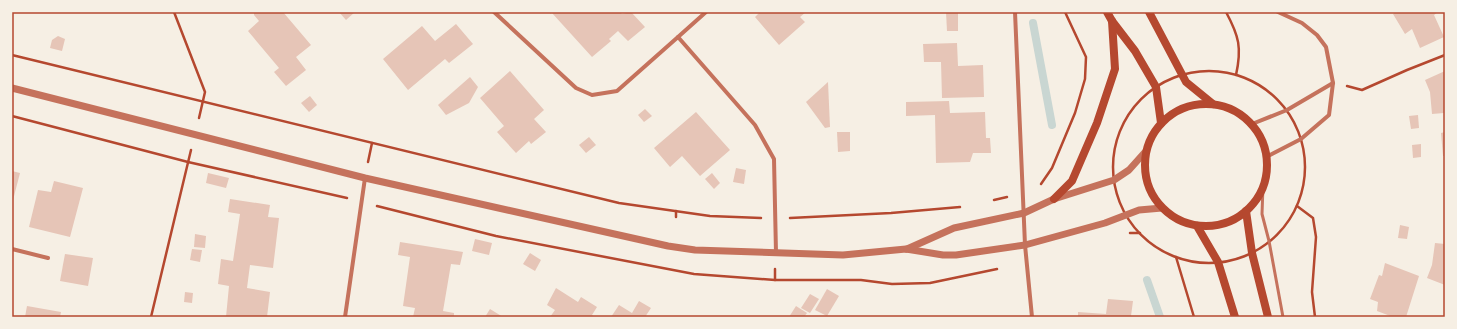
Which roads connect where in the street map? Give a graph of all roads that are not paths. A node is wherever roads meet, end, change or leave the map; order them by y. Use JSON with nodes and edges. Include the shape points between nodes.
{"nodes":[{"id":1,"x":494,"y":12,"type":"edge"},
{"id":2,"x":706,"y":12,"type":"edge"},
{"id":3,"x":1015,"y":12,"type":"edge"},
{"id":4,"x":1108,"y":12,"type":"edge"},
{"id":5,"x":1149,"y":12,"type":"edge"},
{"id":6,"x":1278,"y":12,"type":"edge"},
{"id":7,"x":1112,"y":21,"type":"junction"},
{"id":8,"x":678,"y":37,"type":"junction"},
{"id":9,"x":1333,"y":83,"type":"junction"},
{"id":10,"x":12,"y":88,"type":"edge"},
{"id":11,"x":1213,"y":104,"type":"junction"},
{"id":12,"x":1162,"y":123,"type":"junction"},
{"id":13,"x":1252,"y":124,"type":"junction"},
{"id":14,"x":1146,"y":151,"type":"junction"},
{"id":15,"x":1266,"y":157,"type":"junction"},
{"id":16,"x":365,"y":178,"type":"junction"},
{"id":17,"x":1263,"y":186,"type":"junction"},
{"id":18,"x":1054,"y":199,"type":"junction"},
{"id":19,"x":1162,"y":208,"type":"junction"},
{"id":20,"x":1246,"y":211,"type":"junction"},
{"id":21,"x":1024,"y":213,"type":"junction"},
{"id":22,"x":1197,"y":226,"type":"junction"},
{"id":23,"x":1025,"y":245,"type":"junction"},
{"id":24,"x":12,"y":249,"type":"edge"},
{"id":25,"x":906,"y":249,"type":"junction"},
{"id":26,"x":776,"y":254,"type":"junction"},
{"id":27,"x":48,"y":258,"type":"dead end"},
{"id":28,"x":345,"y":317,"type":"edge"},
{"id":29,"x":1032,"y":317,"type":"edge"},
{"id":30,"x":1235,"y":317,"type":"edge"},
{"id":31,"x":1268,"y":317,"type":"edge"},
{"id":32,"x":1283,"y":317,"type":"edge"}],
"edges":[{"from":1,"to":8,"type":"street","via":[[576,88],[592,95],[617,91]]},
{"from":2,"to":8,"type":"street"},
{"from":3,"to":21,"type":"street"},
{"from":4,"to":7,"type":"main road"},
{"from":5,"to":11,"type":"main road","via":[[1186,82]]},
{"from":6,"to":9,"type":"street","via":[[1302,23],[1317,35],[1326,48]]},
{"from":7,"to":12,"type":"main road","via":[[1135,51],[1156,87]]},
{"from":7,"to":18,"type":"main road","via":[[1115,69],[1097,123],[1075,175]]},
{"from":8,"to":26,"type":"street","via":[[755,125],[774,159]]},
{"from":9,"to":13,"type":"street","via":[[1287,110]]},
{"from":9,"to":15,"type":"street","via":[[1329,115],[1301,138]]},
{"from":10,"to":16,"type":"street"},
{"from":11,"to":12,"type":"main road","via":[[1186,107]]},
{"from":11,"to":13,"type":"main road","via":[[1235,111]]},
{"from":12,"to":14,"type":"main road","via":[[1152,136]]},
{"from":13,"to":15,"type":"main road","via":[[1262,140]]},
{"from":14,"to":18,"type":"street","via":[[1129,170],[1114,180]]},
{"from":14,"to":19,"type":"main road","via":[[1145,175],[1152,195]]},
{"from":15,"to":17,"type":"main road","via":[[1267,173]]},
{"from":16,"to":26,"type":"street","via":[[668,246]]},
{"from":16,"to":28,"type":"street"},
{"from":17,"to":20,"type":"main road","via":[[1258,198]]},
{"from":17,"to":32,"type":"lane","via":[[1262,214]]},
{"from":18,"to":21,"type":"street"},
{"from":19,"to":22,"type":"main road","via":[[1180,220]]},
{"from":19,"to":23,"type":"street","via":[[1139,210],[1105,223]]},
{"from":20,"to":22,"type":"main road","via":[[1233,220]]},
{"from":20,"to":31,"type":"main road","via":[[1252,253]]},
{"from":21,"to":23,"type":"street"},
{"from":21,"to":25,"type":"street","via":[[954,228]]},
{"from":22,"to":30,"type":"main road","via":[[1218,262]]},
{"from":23,"to":25,"type":"street","via":[[956,255]]},
{"from":23,"to":29,"type":"street"},
{"from":24,"to":27,"type":"street"},
{"from":25,"to":26,"type":"street","via":[[842,255]]}]}
